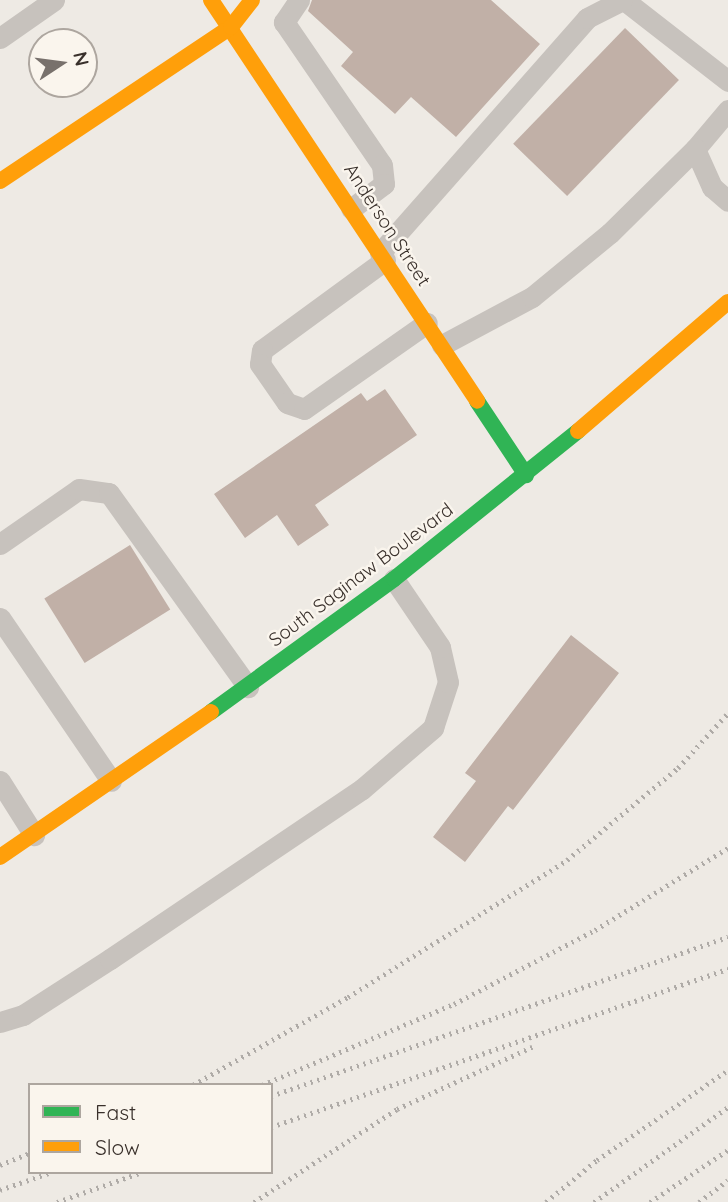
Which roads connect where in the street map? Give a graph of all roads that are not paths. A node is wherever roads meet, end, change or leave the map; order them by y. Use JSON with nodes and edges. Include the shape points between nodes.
{"nodes":[{"id":1,"x":54,"y":0,"type":"edge"},
{"id":2,"x":211,"y":0,"type":"edge"},
{"id":3,"x":252,"y":0,"type":"edge"},
{"id":4,"x":299,"y":0,"type":"edge"},
{"id":5,"x":623,"y":0,"type":"edge"},
{"id":6,"x":231,"y":27,"type":"junction"},
{"id":7,"x":0,"y":38,"type":"edge"},
{"id":8,"x":728,"y":81,"type":"edge"},
{"id":9,"x":728,"y":110,"type":"edge"},
{"id":10,"x":695,"y":149,"type":"junction"},
{"id":11,"x":0,"y":181,"type":"edge"},
{"id":12,"x":728,"y":201,"type":"edge"},
{"id":13,"x":351,"y":209,"type":"junction"},
{"id":14,"x":383,"y":256,"type":"junction"},
{"id":15,"x":728,"y":302,"type":"edge"},
{"id":16,"x":426,"y":323,"type":"junction"},
{"id":17,"x":442,"y":345,"type":"junction"},
{"id":18,"x":526,"y":475,"type":"junction"},
{"id":19,"x":0,"y":544,"type":"edge"},
{"id":20,"x":394,"y":579,"type":"junction"},
{"id":21,"x":0,"y":618,"type":"edge"},
{"id":22,"x":248,"y":687,"type":"junction"},
{"id":23,"x":0,"y":781,"type":"edge"},
{"id":24,"x":111,"y":782,"type":"junction"},
{"id":25,"x":34,"y":835,"type":"junction"},
{"id":26,"x":0,"y":857,"type":"edge"},
{"id":27,"x":0,"y":1022,"type":"edge"}],
"edges":[{"from":1,"to":7,"type":"lane"},
{"from":2,"to":6,"type":"main road","name":"Anderson Street"},
{"from":3,"to":6,"type":"main road"},
{"from":4,"to":13,"type":"lane","via":[[284,22],[382,165],[384,184]]},
{"from":5,"to":8,"type":"lane"},
{"from":5,"to":14,"type":"lane","via":[[587,18]]},
{"from":6,"to":11,"type":"main road"},
{"from":6,"to":13,"type":"main road","name":"Anderson Street"},
{"from":9,"to":10,"type":"lane"},
{"from":10,"to":12,"type":"lane","via":[[712,187]]},
{"from":10,"to":17,"type":"lane","via":[[610,233],[532,297]]},
{"from":13,"to":14,"type":"main road","name":"Anderson Street"},
{"from":14,"to":16,"type":"main road","name":"Anderson Street"},
{"from":14,"to":16,"type":"lane","via":[[262,350],[260,364],[287,402],[304,409]]},
{"from":15,"to":18,"type":"main road","name":"South Saginaw Boulevard"},
{"from":16,"to":17,"type":"main road","name":"Anderson Street"},
{"from":17,"to":18,"type":"main road","name":"Anderson Street"},
{"from":18,"to":20,"type":"main road","name":"South Saginaw Boulevard"},
{"from":19,"to":22,"type":"lane","via":[[79,489],[109,493]]},
{"from":20,"to":22,"type":"main road","name":"South Saginaw Boulevard"},
{"from":20,"to":27,"type":"lane","via":[[440,647],[448,682],[433,728],[362,789],[23,1015]]},
{"from":21,"to":24,"type":"lane"},
{"from":22,"to":24,"type":"main road","name":"South Saginaw Boulevard"},
{"from":23,"to":25,"type":"lane"},
{"from":24,"to":25,"type":"main road","name":"South Saginaw Boulevard"},
{"from":25,"to":26,"type":"main road","name":"South Saginaw Boulevard"}]}
